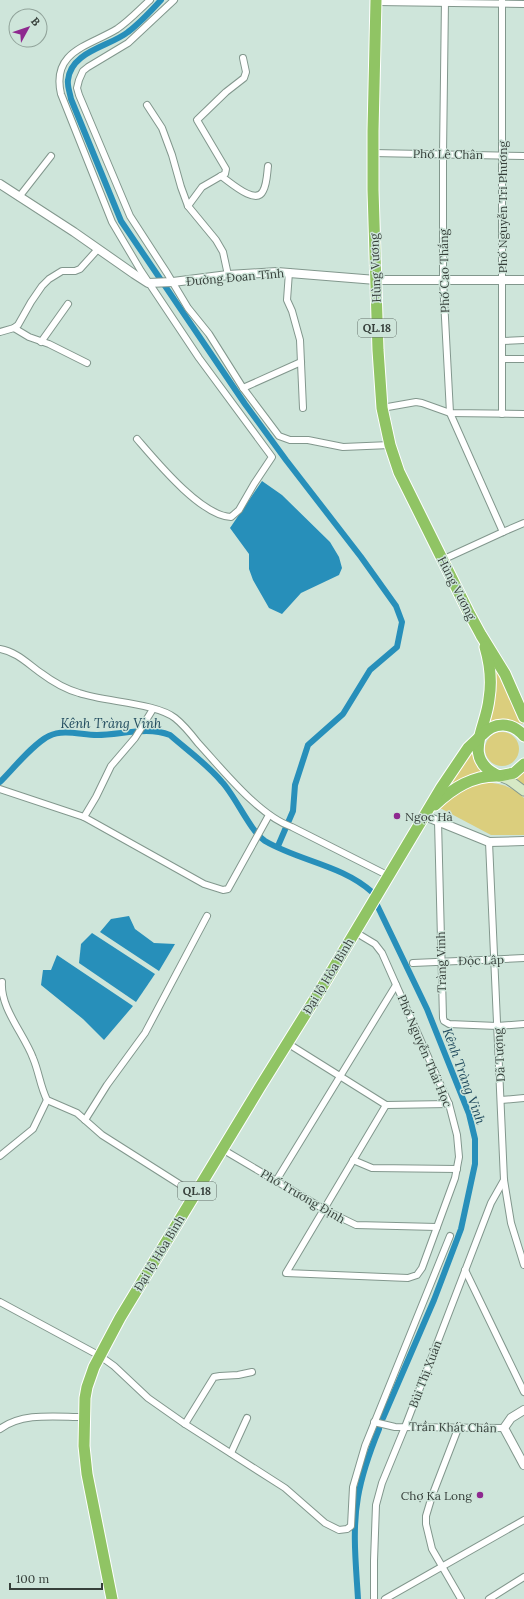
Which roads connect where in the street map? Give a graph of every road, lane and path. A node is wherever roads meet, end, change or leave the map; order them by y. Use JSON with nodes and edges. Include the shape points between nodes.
{"nodes":[{"id":1,"x":150,"y":0,"type":"edge"},
{"id":2,"x":174,"y":0,"type":"edge"},
{"id":3,"x":376,"y":1,"type":"edge"},
{"id":4,"x":445,"y":1,"type":"edge"},
{"id":5,"x":502,"y":2,"type":"edge"},
{"id":6,"x":524,"y":4,"type":"edge"},
{"id":7,"x":243,"y":58,"type":"dead end"},
{"id":8,"x":147,"y":105,"type":"dead end"},
{"id":9,"x":373,"y":153,"type":"junction"},
{"id":10,"x":443,"y":154,"type":"junction"},
{"id":11,"x":502,"y":155,"type":"junction"},
{"id":12,"x":50,"y":156,"type":"dead end"},
{"id":13,"x":524,"y":156,"type":"edge"},
{"id":14,"x":268,"y":166,"type":"dead end"},
{"id":15,"x":221,"y":176,"type":"junction"},
{"id":16,"x":0,"y":184,"type":"edge"},
{"id":17,"x":19,"y":197,"type":"junction"},
{"id":18,"x":188,"y":206,"type":"junction"},
{"id":19,"x":98,"y":249,"type":"junction"},
{"id":20,"x":289,"y":272,"type":"junction"},
{"id":21,"x":228,"y":276,"type":"junction"},
{"id":22,"x":376,"y":280,"type":"junction"},
{"id":23,"x":443,"y":280,"type":"junction"},
{"id":24,"x":502,"y":280,"type":"junction"},
{"id":25,"x":524,"y":280,"type":"edge"},
{"id":26,"x":171,"y":282,"type":"junction"},
{"id":27,"x":151,"y":283,"type":"junction"},
{"id":28,"x":68,"y":304,"type":"dead end"},
{"id":29,"x":14,"y":328,"type":"junction"},
{"id":30,"x":0,"y":332,"type":"edge"},
{"id":31,"x":524,"y":340,"type":"edge"},
{"id":32,"x":502,"y":341,"type":"junction"},
{"id":33,"x":41,"y":342,"type":"junction"},
{"id":34,"x":502,"y":359,"type":"junction"},
{"id":35,"x":524,"y":359,"type":"edge"},
{"id":36,"x":301,"y":362,"type":"junction"},
{"id":37,"x":87,"y":363,"type":"dead end"},
{"id":38,"x":243,"y":388,"type":"junction"},
{"id":39,"x":303,"y":408,"type":"dead end"},
{"id":40,"x":382,"y":408,"type":"junction"},
{"id":41,"x":450,"y":413,"type":"junction"},
{"id":42,"x":502,"y":414,"type":"junction"},
{"id":43,"x":524,"y":414,"type":"edge"},
{"id":44,"x":137,"y":439,"type":"dead end"},
{"id":45,"x":390,"y":445,"type":"junction"},
{"id":46,"x":524,"y":524,"type":"edge"},
{"id":47,"x":503,"y":532,"type":"junction"},
{"id":48,"x":442,"y":560,"type":"junction"},
{"id":49,"x":481,"y":635,"type":"junction"},
{"id":50,"x":0,"y":649,"type":"edge"},
{"id":51,"x":522,"y":703,"type":"edge"},
{"id":52,"x":488,"y":708,"type":"junction"},
{"id":53,"x":153,"y":709,"type":"junction"},
{"id":54,"x":524,"y":717,"type":"edge"},
{"id":55,"x":524,"y":736,"type":"edge"},
{"id":56,"x":478,"y":739,"type":"junction"},
{"id":57,"x":524,"y":764,"type":"edge"},
{"id":58,"x":499,"y":776,"type":"junction"},
{"id":59,"x":3,"y":790,"type":"edge"},
{"id":60,"x":524,"y":791,"type":"edge"},
{"id":61,"x":269,"y":815,"type":"junction"},
{"id":62,"x":425,"y":816,"type":"junction"},
{"id":63,"x":84,"y":817,"type":"junction"},
{"id":64,"x":438,"y":821,"type":"junction"},
{"id":65,"x":524,"y":841,"type":"edge"},
{"id":66,"x":489,"y":842,"type":"junction"},
{"id":67,"x":389,"y":876,"type":"junction"},
{"id":68,"x":207,"y":916,"type":"dead end"},
{"id":69,"x":355,"y":932,"type":"junction"},
{"id":70,"x":524,"y":958,"type":"edge"},
{"id":71,"x":494,"y":960,"type":"junction"},
{"id":72,"x":441,"y":962,"type":"junction"},
{"id":73,"x":413,"y":963,"type":"dead end"},
{"id":74,"x":2,"y":982,"type":"dead end"},
{"id":75,"x":396,"y":985,"type":"junction"},
{"id":76,"x":2,"y":1000,"type":"edge"},
{"id":77,"x":524,"y":1024,"type":"edge"},
{"id":78,"x":497,"y":1026,"type":"junction"},
{"id":79,"x":287,"y":1043,"type":"junction"},
{"id":80,"x":339,"y":1076,"type":"junction"},
{"id":81,"x":524,"y":1098,"type":"edge"},
{"id":82,"x":47,"y":1100,"type":"junction"},
{"id":83,"x":501,"y":1100,"type":"junction"},
{"id":84,"x":449,"y":1104,"type":"junction"},
{"id":85,"x":386,"y":1105,"type":"junction"},
{"id":86,"x":85,"y":1120,"type":"junction"},
{"id":87,"x":222,"y":1149,"type":"junction"},
{"id":88,"x":0,"y":1156,"type":"edge"},
{"id":89,"x":353,"y":1160,"type":"junction"},
{"id":90,"x":457,"y":1169,"type":"junction"},
{"id":91,"x":504,"y":1180,"type":"junction"},
{"id":92,"x":276,"y":1181,"type":"junction"},
{"id":93,"x":195,"y":1194,"type":"junction"},
{"id":94,"x":324,"y":1209,"type":"junction"},
{"id":95,"x":437,"y":1226,"type":"junction"},
{"id":96,"x":450,"y":1236,"type":"dead end"},
{"id":97,"x":524,"y":1265,"type":"edge"},
{"id":98,"x":465,"y":1270,"type":"junction"},
{"id":99,"x":0,"y":1302,"type":"edge"},
{"id":100,"x":100,"y":1356,"type":"junction"},
{"id":101,"x":252,"y":1372,"type":"dead end"},
{"id":102,"x":524,"y":1392,"type":"edge"},
{"id":103,"x":524,"y":1410,"type":"edge"},
{"id":104,"x":84,"y":1418,"type":"junction"},
{"id":105,"x":247,"y":1418,"type":"dead end"},
{"id":106,"x":374,"y":1422,"type":"junction"},
{"id":107,"x":185,"y":1424,"type":"junction"},
{"id":108,"x":459,"y":1426,"type":"junction"},
{"id":109,"x":405,"y":1427,"type":"junction"},
{"id":110,"x":504,"y":1428,"type":"junction"},
{"id":111,"x":0,"y":1429,"type":"edge"},
{"id":112,"x":231,"y":1453,"type":"junction"},
{"id":113,"x":524,"y":1465,"type":"edge"},
{"id":114,"x":524,"y":1520,"type":"edge"},
{"id":115,"x":442,"y":1566,"type":"junction"},
{"id":116,"x":524,"y":1577,"type":"edge"},
{"id":117,"x":112,"y":1599,"type":"edge"},
{"id":118,"x":374,"y":1599,"type":"edge"},
{"id":119,"x":385,"y":1599,"type":"edge"},
{"id":120,"x":460,"y":1599,"type":"edge"},
{"id":121,"x":489,"y":1599,"type":"edge"}],
"edges":[{"from":1,"to":27,"type":"street","via":[[119,28],[78,48],[64,61],[59,77],[61,94],[109,216]]},
{"from":2,"to":26,"type":"street","via":[[128,43],[83,71],[77,88],[130,216]]},
{"from":3,"to":4,"type":"street"},
{"from":3,"to":9,"type":"highway","name":"Hùng Vương","number":"QL.18"},
{"from":4,"to":5,"type":"street"},
{"from":4,"to":10,"type":"street","name":"Phố Cao Thắng"},
{"from":5,"to":6,"type":"street"},
{"from":5,"to":11,"type":"street","name":"Phố Nguyễn Tri Phương"},
{"from":7,"to":15,"type":"street","via":[[246,72],[244,78],[197,120],[225,166],[226,172]]},
{"from":8,"to":18,"type":"street","via":[[162,128]]},
{"from":9,"to":10,"type":"street","name":"Phố Lê Chân"},
{"from":9,"to":22,"type":"highway","name":"Hùng Vương","number":"QL.18"},
{"from":10,"to":11,"type":"street","name":"Phố Lê Chân"},
{"from":10,"to":23,"type":"street","name":"Phố Cao Thắng"},
{"from":11,"to":13,"type":"street","name":"Phố Lê Chân"},
{"from":11,"to":24,"type":"street","name":"Phố Nguyễn Tri Phương"},
{"from":12,"to":17,"type":"street"},
{"from":14,"to":15,"type":"street","via":[[264,190],[254,197]]},
{"from":15,"to":18,"type":"street","via":[[202,187]]},
{"from":16,"to":17,"type":"street"},
{"from":17,"to":19,"type":"street"},
{"from":18,"to":21,"type":"street","via":[[223,252]]},
{"from":19,"to":27,"type":"street"},
{"from":19,"to":29,"type":"street","via":[[80,269],[62,271],[45,282]]},
{"from":20,"to":21,"type":"street","name":"Đường Đoan Tĩnh"},
{"from":20,"to":22,"type":"street","name":"Đường Đoan Tĩnh"},
{"from":20,"to":36,"type":"street","via":[[287,300],[298,333]]},
{"from":21,"to":26,"type":"street","name":"Đường Đoan Tĩnh"},
{"from":22,"to":23,"type":"street","name":"Đường Đoan Tĩnh"},
{"from":22,"to":40,"type":"highway","name":"Hùng Vương","number":"QL.18"},
{"from":23,"to":24,"type":"street","name":"Đường Đoan Tĩnh"},
{"from":23,"to":41,"type":"street","name":"Phố Cao Thắng"},
{"from":24,"to":25,"type":"street","name":"Đường Đoan Tĩnh"},
{"from":24,"to":32,"type":"street","name":"Phố Nguyễn Tri Phương"},
{"from":26,"to":27,"type":"street","name":"Đường Đoan Tĩnh"},
{"from":26,"to":38,"type":"street","via":[[209,334]]},
{"from":27,"to":44,"type":"street","via":[[216,382],[272,457],[239,510],[231,517],[227,517],[192,497]]},
{"from":28,"to":33,"type":"street"},
{"from":29,"to":30,"type":"street"},
{"from":29,"to":33,"type":"street"},
{"from":31,"to":32,"type":"street"},
{"from":32,"to":34,"type":"street","name":"Phố Nguyễn Tri Phương"},
{"from":33,"to":37,"type":"street","via":[[55,346]]},
{"from":34,"to":35,"type":"street"},
{"from":34,"to":42,"type":"street","name":"Phố Nguyễn Tri Phương"},
{"from":36,"to":38,"type":"street"},
{"from":36,"to":39,"type":"street"},
{"from":38,"to":45,"type":"street","via":[[279,436],[286,439],[308,440],[343,447]]},
{"from":40,"to":41,"type":"street","via":[[416,402]]},
{"from":40,"to":45,"type":"highway","name":"Hùng Vương","number":"QL.18"},
{"from":41,"to":42,"type":"street"},
{"from":41,"to":47,"type":"street","name":"Phố Cao Thắng"},
{"from":42,"to":43,"type":"street"},
{"from":45,"to":48,"type":"highway","name":"Hùng Vương","number":"QL.18","via":[[399,472]]},
{"from":46,"to":47,"type":"street"},
{"from":47,"to":48,"type":"street"},
{"from":48,"to":49,"type":"highway","name":"Hùng Vương","number":"QL.18"},
{"from":49,"to":51,"type":"highway"},
{"from":49,"to":52,"type":"highway","via":[[491,674]]},
{"from":50,"to":53,"type":"street","via":[[19,656],[57,684],[77,693]]},
{"from":51,"to":54,"type":"highway"},
{"from":52,"to":56,"type":"highway"},
{"from":52,"to":56,"type":"highway"},
{"from":53,"to":61,"type":"street","via":[[175,718]]},
{"from":53,"to":63,"type":"street","via":[[135,738],[111,766]]},
{"from":55,"to":56,"type":"highway","via":[[519,730],[503,724],[495,726]]},
{"from":56,"to":58,"type":"highway","via":[[477,753],[480,761],[484,768]]},
{"from":56,"to":62,"type":"highway","via":[[441,788]]},
{"from":57,"to":58,"type":"highway","via":[[514,773]]},
{"from":58,"to":60,"type":"main road"},
{"from":58,"to":62,"type":"highway","via":[[475,779],[461,785],[446,795]]},
{"from":59,"to":63,"type":"street"},
{"from":61,"to":63,"type":"street","via":[[228,889],[223,890],[204,884]]},
{"from":61,"to":67,"type":"street"},
{"from":62,"to":64,"type":"street"},
{"from":62,"to":67,"type":"highway","name":"Đại lộ Hòa Bình","number":"QL.18"},
{"from":64,"to":66,"type":"street"},
{"from":64,"to":72,"type":"street","name":"Tràng Vinh"},
{"from":65,"to":66,"type":"street"},
{"from":66,"to":71,"type":"street","name":"Dã Tượng"},
{"from":67,"to":69,"type":"highway","name":"Đại lộ Hòa Bình","number":"QL.18"},
{"from":68,"to":86,"type":"street","via":[[145,1033]]},
{"from":69,"to":75,"type":"street","name":"Phố Nguyễn Thái Học","via":[[374,944],[382,953]]},
{"from":69,"to":79,"type":"highway","name":"Đại lộ Hòa Bình","number":"QL.18"},
{"from":70,"to":71,"type":"street","name":"Độc Lập"},
{"from":71,"to":72,"type":"street","name":"Độc Lập"},
{"from":71,"to":78,"type":"street","name":"Dã Tượng"},
{"from":72,"to":73,"type":"street","name":"Độc Lập"},
{"from":72,"to":78,"type":"street","name":"Tràng Vinh","via":[[444,1021],[449,1024]]},
{"from":74,"to":76,"type":"street"},
{"from":75,"to":80,"type":"street"},
{"from":75,"to":84,"type":"street","name":"Phố Nguyễn Thái Học"},
{"from":76,"to":82,"type":"street","via":[[26,1041],[38,1071],[40,1087]]},
{"from":77,"to":78,"type":"street","name":"Tràng Vinh"},
{"from":78,"to":83,"type":"street","name":"Dã Tượng"},
{"from":79,"to":80,"type":"street"},
{"from":79,"to":87,"type":"highway","name":"Đại lộ Hòa Bình","number":"QL.18"},
{"from":80,"to":85,"type":"street"},
{"from":80,"to":92,"type":"street"},
{"from":81,"to":83,"type":"street"},
{"from":82,"to":86,"type":"street","via":[[77,1112]]},
{"from":82,"to":88,"type":"street","via":[[33,1129]]},
{"from":83,"to":91,"type":"street","name":"Dã Tượng"},
{"from":84,"to":85,"type":"street"},
{"from":84,"to":90,"type":"street","name":"Phố Nguyễn Thái Học","via":[[457,1135]]},
{"from":85,"to":89,"type":"street"},
{"from":86,"to":93,"type":"street","via":[[102,1135]]},
{"from":87,"to":92,"type":"street","name":"Phố Trương Định"},
{"from":87,"to":93,"type":"highway","name":"Đại lộ Hòa Bình","number":"QL.18"},
{"from":89,"to":90,"type":"street","via":[[372,1168]]},
{"from":89,"to":94,"type":"street"},
{"from":90,"to":95,"type":"street","name":"Phố Nguyễn Thái Học"},
{"from":91,"to":97,"type":"street","name":"Dã Tượng","via":[[511,1223]]},
{"from":91,"to":98,"type":"street","name":"Bùi Thị Xuân","via":[[491,1203]]},
{"from":92,"to":94,"type":"street","name":"Phố Trương Định"},
{"from":93,"to":100,"type":"highway","name":"Đại lộ Hòa Bình","number":"QL.18"},
{"from":94,"to":95,"type":"street","name":"Phố Trương Định","via":[[356,1225]]},
{"from":94,"to":95,"type":"street","name":"Phố Nguyễn Thái Học","via":[[286,1273],[408,1278],[416,1275],[422,1268]]},
{"from":96,"to":106,"type":"street"},
{"from":98,"to":102,"type":"street"},
{"from":98,"to":109,"type":"street","name":"Bùi Thị Xuân"},
{"from":99,"to":100,"type":"street"},
{"from":100,"to":104,"type":"highway","name":"Đại lộ Hòa Bình","number":"QL.18","via":[[87,1387]]},
{"from":100,"to":107,"type":"street","via":[[148,1398]]},
{"from":101,"to":107,"type":"street","via":[[214,1378]]},
{"from":103,"to":110,"type":"street","name":"Trần Khát Chân","via":[[511,1418]]},
{"from":104,"to":111,"type":"street","via":[[18,1419]]},
{"from":104,"to":117,"type":"highway","name":"Đại lộ Hòa Bình","number":"QL.18","via":[[87,1474]]},
{"from":105,"to":112,"type":"street"},
{"from":106,"to":109,"type":"street","name":"Trần Khát Chân"},
{"from":106,"to":112,"type":"street","via":[[353,1487],[351,1523],[347,1530],[339,1530],[325,1523],[284,1488]]},
{"from":107,"to":112,"type":"street"},
{"from":108,"to":109,"type":"street","name":"Trần Khát Chân"},
{"from":108,"to":110,"type":"street","name":"Trần Khát Chân"},
{"from":108,"to":115,"type":"street","via":[[426,1516],[429,1542]]},
{"from":109,"to":118,"type":"street","name":"Bùi Thị Xuân","via":[[382,1483],[376,1506]]},
{"from":110,"to":113,"type":"street"},
{"from":114,"to":115,"type":"street"},
{"from":115,"to":119,"type":"street"},
{"from":115,"to":120,"type":"street"},
{"from":116,"to":121,"type":"street"}]}
